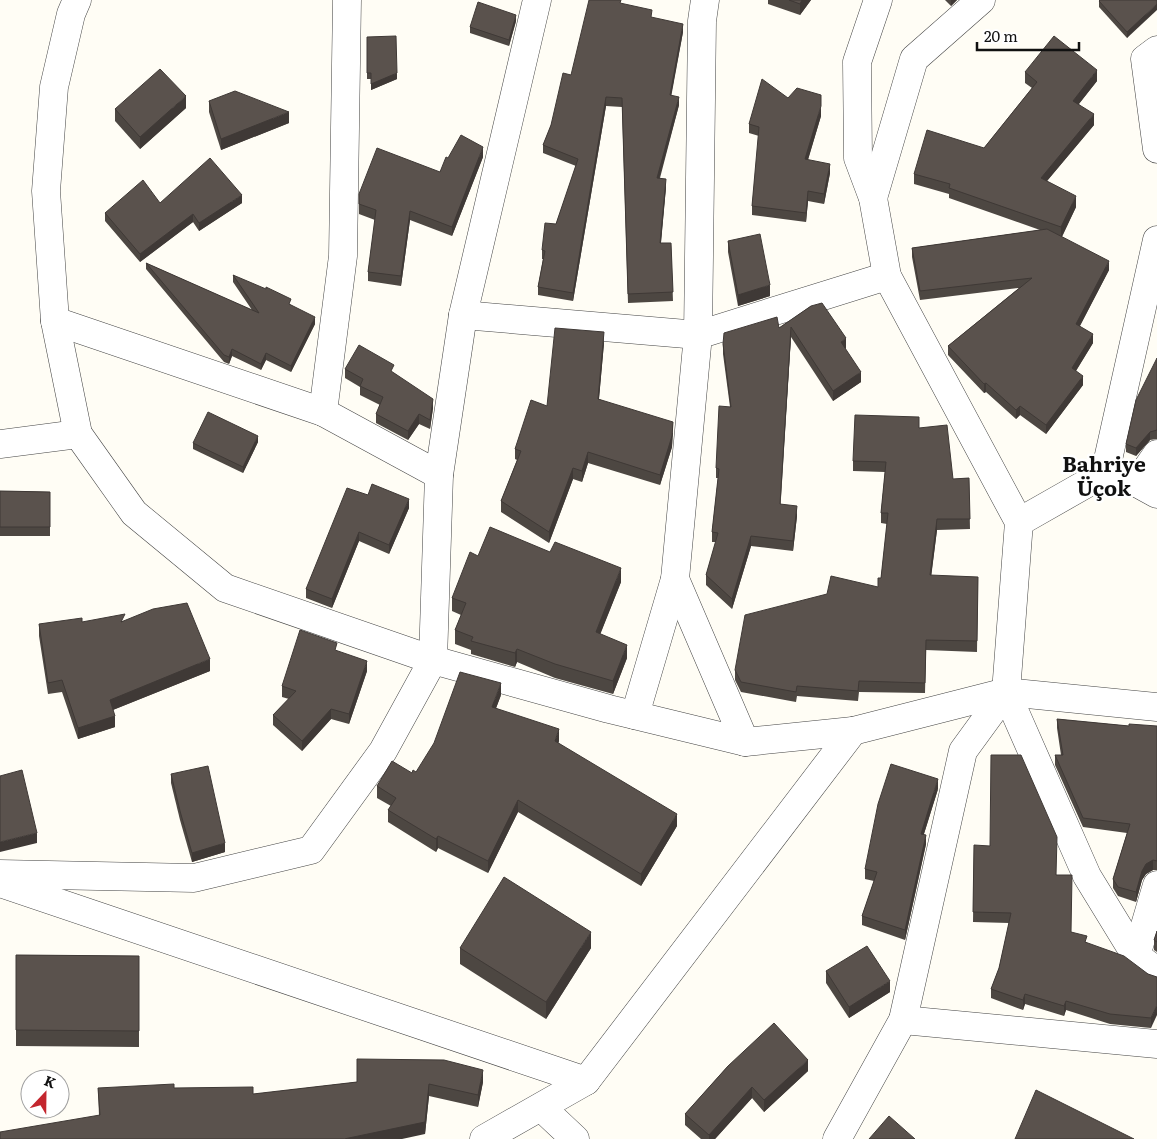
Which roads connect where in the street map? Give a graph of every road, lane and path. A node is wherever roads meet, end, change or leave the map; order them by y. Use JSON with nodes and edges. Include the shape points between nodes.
{"nodes":[{"id":1,"x":77,"y":0,"type":"edge"},
{"id":2,"x":347,"y":0,"type":"edge"},
{"id":3,"x":537,"y":0,"type":"edge"},
{"id":4,"x":705,"y":0,"type":"edge"},
{"id":5,"x":878,"y":0,"type":"edge"},
{"id":6,"x":981,"y":0,"type":"edge"},
{"id":7,"x":1157,"y":50,"type":"edge"},
{"id":8,"x":1157,"y":149,"type":"edge"},
{"id":9,"x":874,"y":198,"type":"junction"},
{"id":10,"x":1157,"y":240,"type":"edge"},
{"id":11,"x":887,"y":276,"type":"junction"},
{"id":12,"x":463,"y":315,"type":"junction"},
{"id":13,"x":55,"y":321,"type":"junction"},
{"id":14,"x":698,"y":335,"type":"junction"},
{"id":15,"x":323,"y":412,"type":"junction"},
{"id":16,"x":78,"y":434,"type":"junction"},
{"id":17,"x":0,"y":444,"type":"edge"},
{"id":18,"x":1157,"y":454,"type":"edge"},
{"id":19,"x":1105,"y":473,"type":"junction"},
{"id":20,"x":439,"y":475,"type":"junction"},
{"id":21,"x":1147,"y":489,"type":"edge"},
{"id":22,"x":1019,"y":522,"type":"junction"},
{"id":23,"x":674,"y":579,"type":"junction"},
{"id":24,"x":433,"y":660,"type":"junction"},
{"id":25,"x":1006,"y":692,"type":"junction"},
{"id":26,"x":1157,"y":707,"type":"edge"},
{"id":27,"x":636,"y":714,"type":"junction"},
{"id":28,"x":853,"y":731,"type":"junction"},
{"id":29,"x":745,"y":742,"type":"junction"},
{"id":30,"x":0,"y":874,"type":"edge"},
{"id":31,"x":0,"y":883,"type":"edge"},
{"id":32,"x":1157,"y":885,"type":"edge"},
{"id":33,"x":1146,"y":964,"type":"edge"},
{"id":34,"x":904,"y":1020,"type":"junction"},
{"id":35,"x":1157,"y":1044,"type":"edge"},
{"id":36,"x":586,"y":1082,"type":"junction"},
{"id":37,"x":542,"y":1108,"type":"junction"},
{"id":38,"x":484,"y":1139,"type":"edge"},
{"id":39,"x":575,"y":1139,"type":"edge"},
{"id":40,"x":837,"y":1139,"type":"edge"}],
"edges":[{"from":1,"to":13,"type":"street","via":[[54,87],[46,191]]},
{"from":2,"to":15,"type":"street","via":[[343,256]]},
{"from":3,"to":12,"type":"street"},
{"from":4,"to":14,"type":"street","via":[[702,21]]},
{"from":5,"to":9,"type":"street","via":[[857,62],[858,158]]},
{"from":6,"to":9,"type":"street","via":[[914,59]]},
{"from":7,"to":8,"type":"street","via":[[1145,59]]},
{"from":9,"to":11,"type":"street"},
{"from":10,"to":19,"type":"street"},
{"from":11,"to":14,"type":"street"},
{"from":11,"to":22,"type":"street"},
{"from":12,"to":14,"type":"street"},
{"from":12,"to":20,"type":"street"},
{"from":13,"to":15,"type":"street"},
{"from":13,"to":16,"type":"street"},
{"from":14,"to":23,"type":"street"},
{"from":15,"to":20,"type":"street"},
{"from":16,"to":17,"type":"street"},
{"from":16,"to":24,"type":"street","via":[[134,513],[225,588]]},
{"from":18,"to":21,"type":"street"},
{"from":19,"to":21,"type":"street"},
{"from":19,"to":22,"type":"street"},
{"from":20,"to":24,"type":"street"},
{"from":22,"to":25,"type":"street"},
{"from":23,"to":27,"type":"street"},
{"from":23,"to":29,"type":"street"},
{"from":24,"to":27,"type":"street"},
{"from":24,"to":30,"type":"street","via":[[383,751],[310,850],[194,878]]},
{"from":25,"to":26,"type":"street"},
{"from":25,"to":28,"type":"street"},
{"from":25,"to":33,"type":"street","via":[[1087,876]]},
{"from":25,"to":34,"type":"street","via":[[963,751]]},
{"from":27,"to":29,"type":"street"},
{"from":28,"to":29,"type":"street"},
{"from":28,"to":36,"type":"street"},
{"from":31,"to":36,"type":"street"},
{"from":32,"to":33,"type":"street"},
{"from":34,"to":35,"type":"street"},
{"from":34,"to":40,"type":"street"},
{"from":36,"to":37,"type":"street"},
{"from":37,"to":38,"type":"street"},
{"from":37,"to":39,"type":"street"}]}
